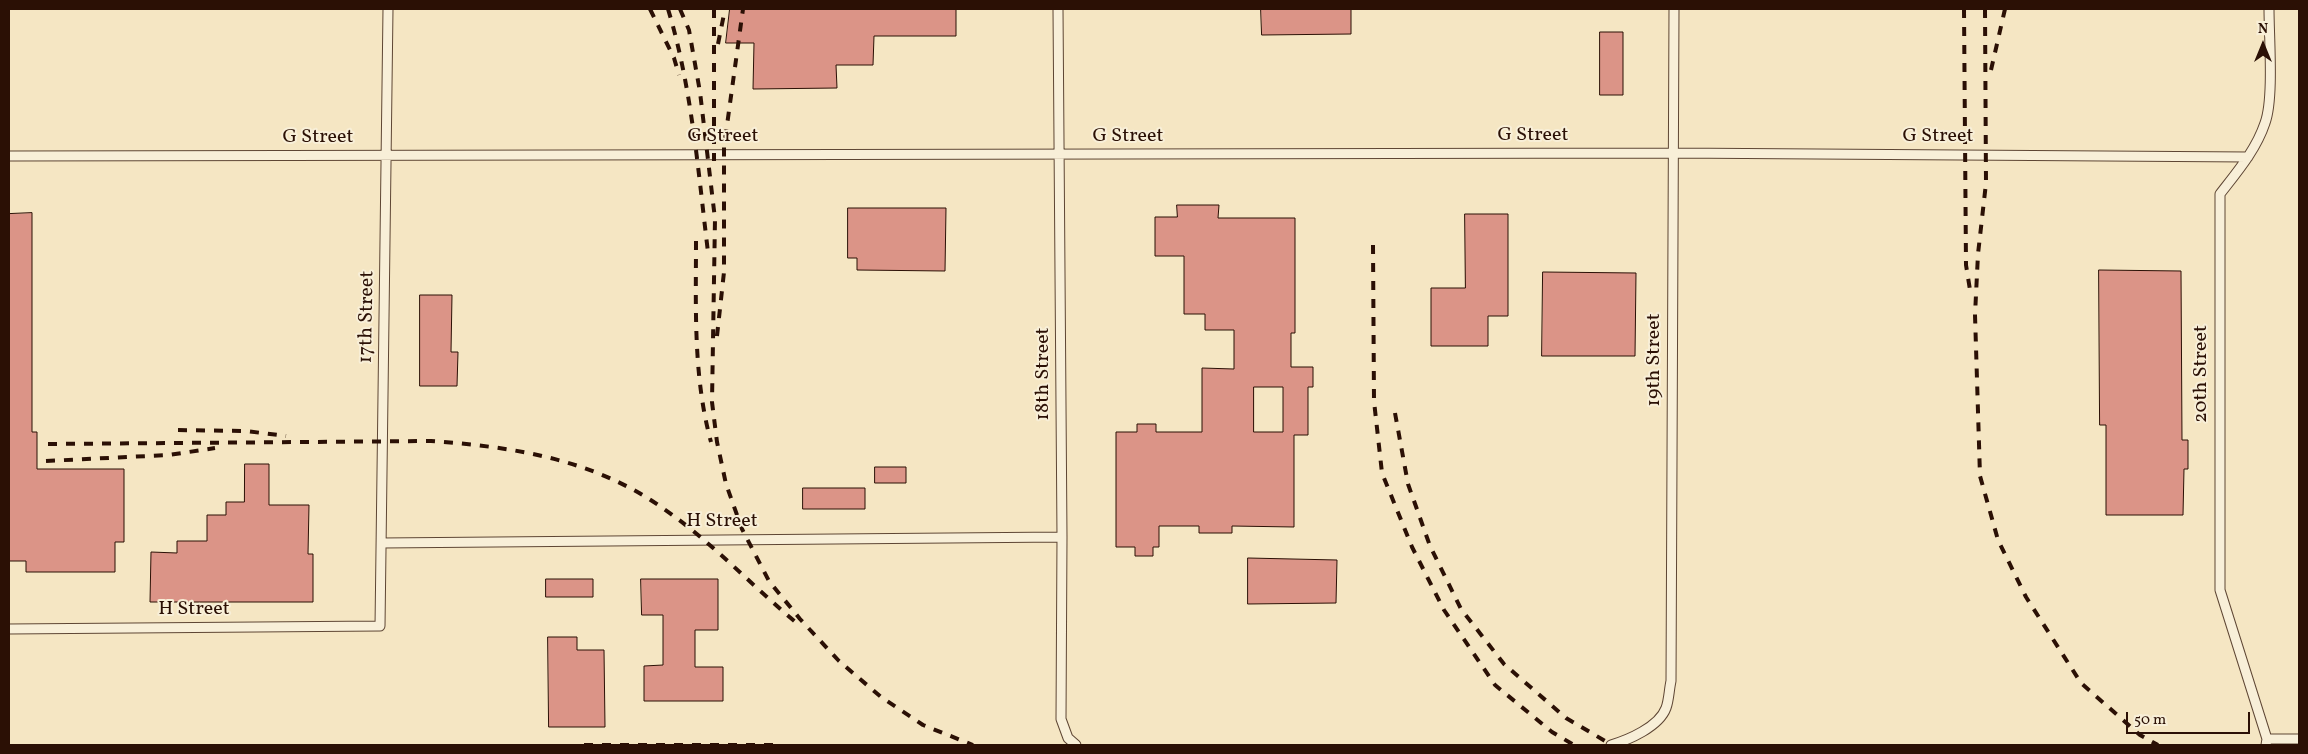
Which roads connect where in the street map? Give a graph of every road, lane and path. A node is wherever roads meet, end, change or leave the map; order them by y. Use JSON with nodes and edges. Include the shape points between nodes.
{"nodes":[{"id":1,"x":388,"y":9,"type":"edge"},
{"id":2,"x":1058,"y":9,"type":"edge"},
{"id":3,"x":1674,"y":9,"type":"edge"},
{"id":4,"x":2269,"y":9,"type":"edge"},
{"id":5,"x":1674,"y":153,"type":"junction"},
{"id":6,"x":388,"y":155,"type":"junction"},
{"id":7,"x":1060,"y":155,"type":"junction"},
{"id":8,"x":9,"y":156,"type":"edge"},
{"id":9,"x":2248,"y":157,"type":"junction"},
{"id":10,"x":1062,"y":537,"type":"junction"},
{"id":11,"x":382,"y":543,"type":"junction"},
{"id":12,"x":380,"y":626,"type":"joint"},
{"id":13,"x":9,"y":629,"type":"edge"},
{"id":14,"x":2299,"y":739,"type":"edge"},
{"id":15,"x":2267,"y":742,"type":"edge"},
{"id":16,"x":1076,"y":745,"type":"edge"},
{"id":17,"x":1611,"y":745,"type":"edge"}],
"edges":[{"from":1,"to":6,"type":"lane","name":"17th Street"},
{"from":2,"to":7,"type":"lane","name":"18th Street"},
{"from":3,"to":5,"type":"lane","name":"19th Street"},
{"from":4,"to":9,"type":"lane","name":"20th Street","via":[[2266,122]]},
{"from":5,"to":7,"type":"lane","name":"G Street"},
{"from":5,"to":9,"type":"lane","name":"G Street"},
{"from":5,"to":17,"type":"lane","name":"19th Street","via":[[1671,681],[1665,710],[1650,727],[1629,740]]},
{"from":6,"to":7,"type":"lane","name":"G Street"},
{"from":6,"to":8,"type":"lane","name":"G Street"},
{"from":6,"to":11,"type":"lane","name":"17th Street"},
{"from":7,"to":10,"type":"lane","name":"18th Street"},
{"from":9,"to":15,"type":"lane","name":"20th Street","via":[[2220,194],[2220,590]]},
{"from":10,"to":11,"type":"lane","name":"H Street"},
{"from":10,"to":16,"type":"lane","name":"18th Street","via":[[1061,719],[1068,738]]},
{"from":11,"to":12,"type":"lane","name":"17th Street"},
{"from":12,"to":13,"type":"lane","name":"H Street"},
{"from":14,"to":15,"type":"lane"}]}
